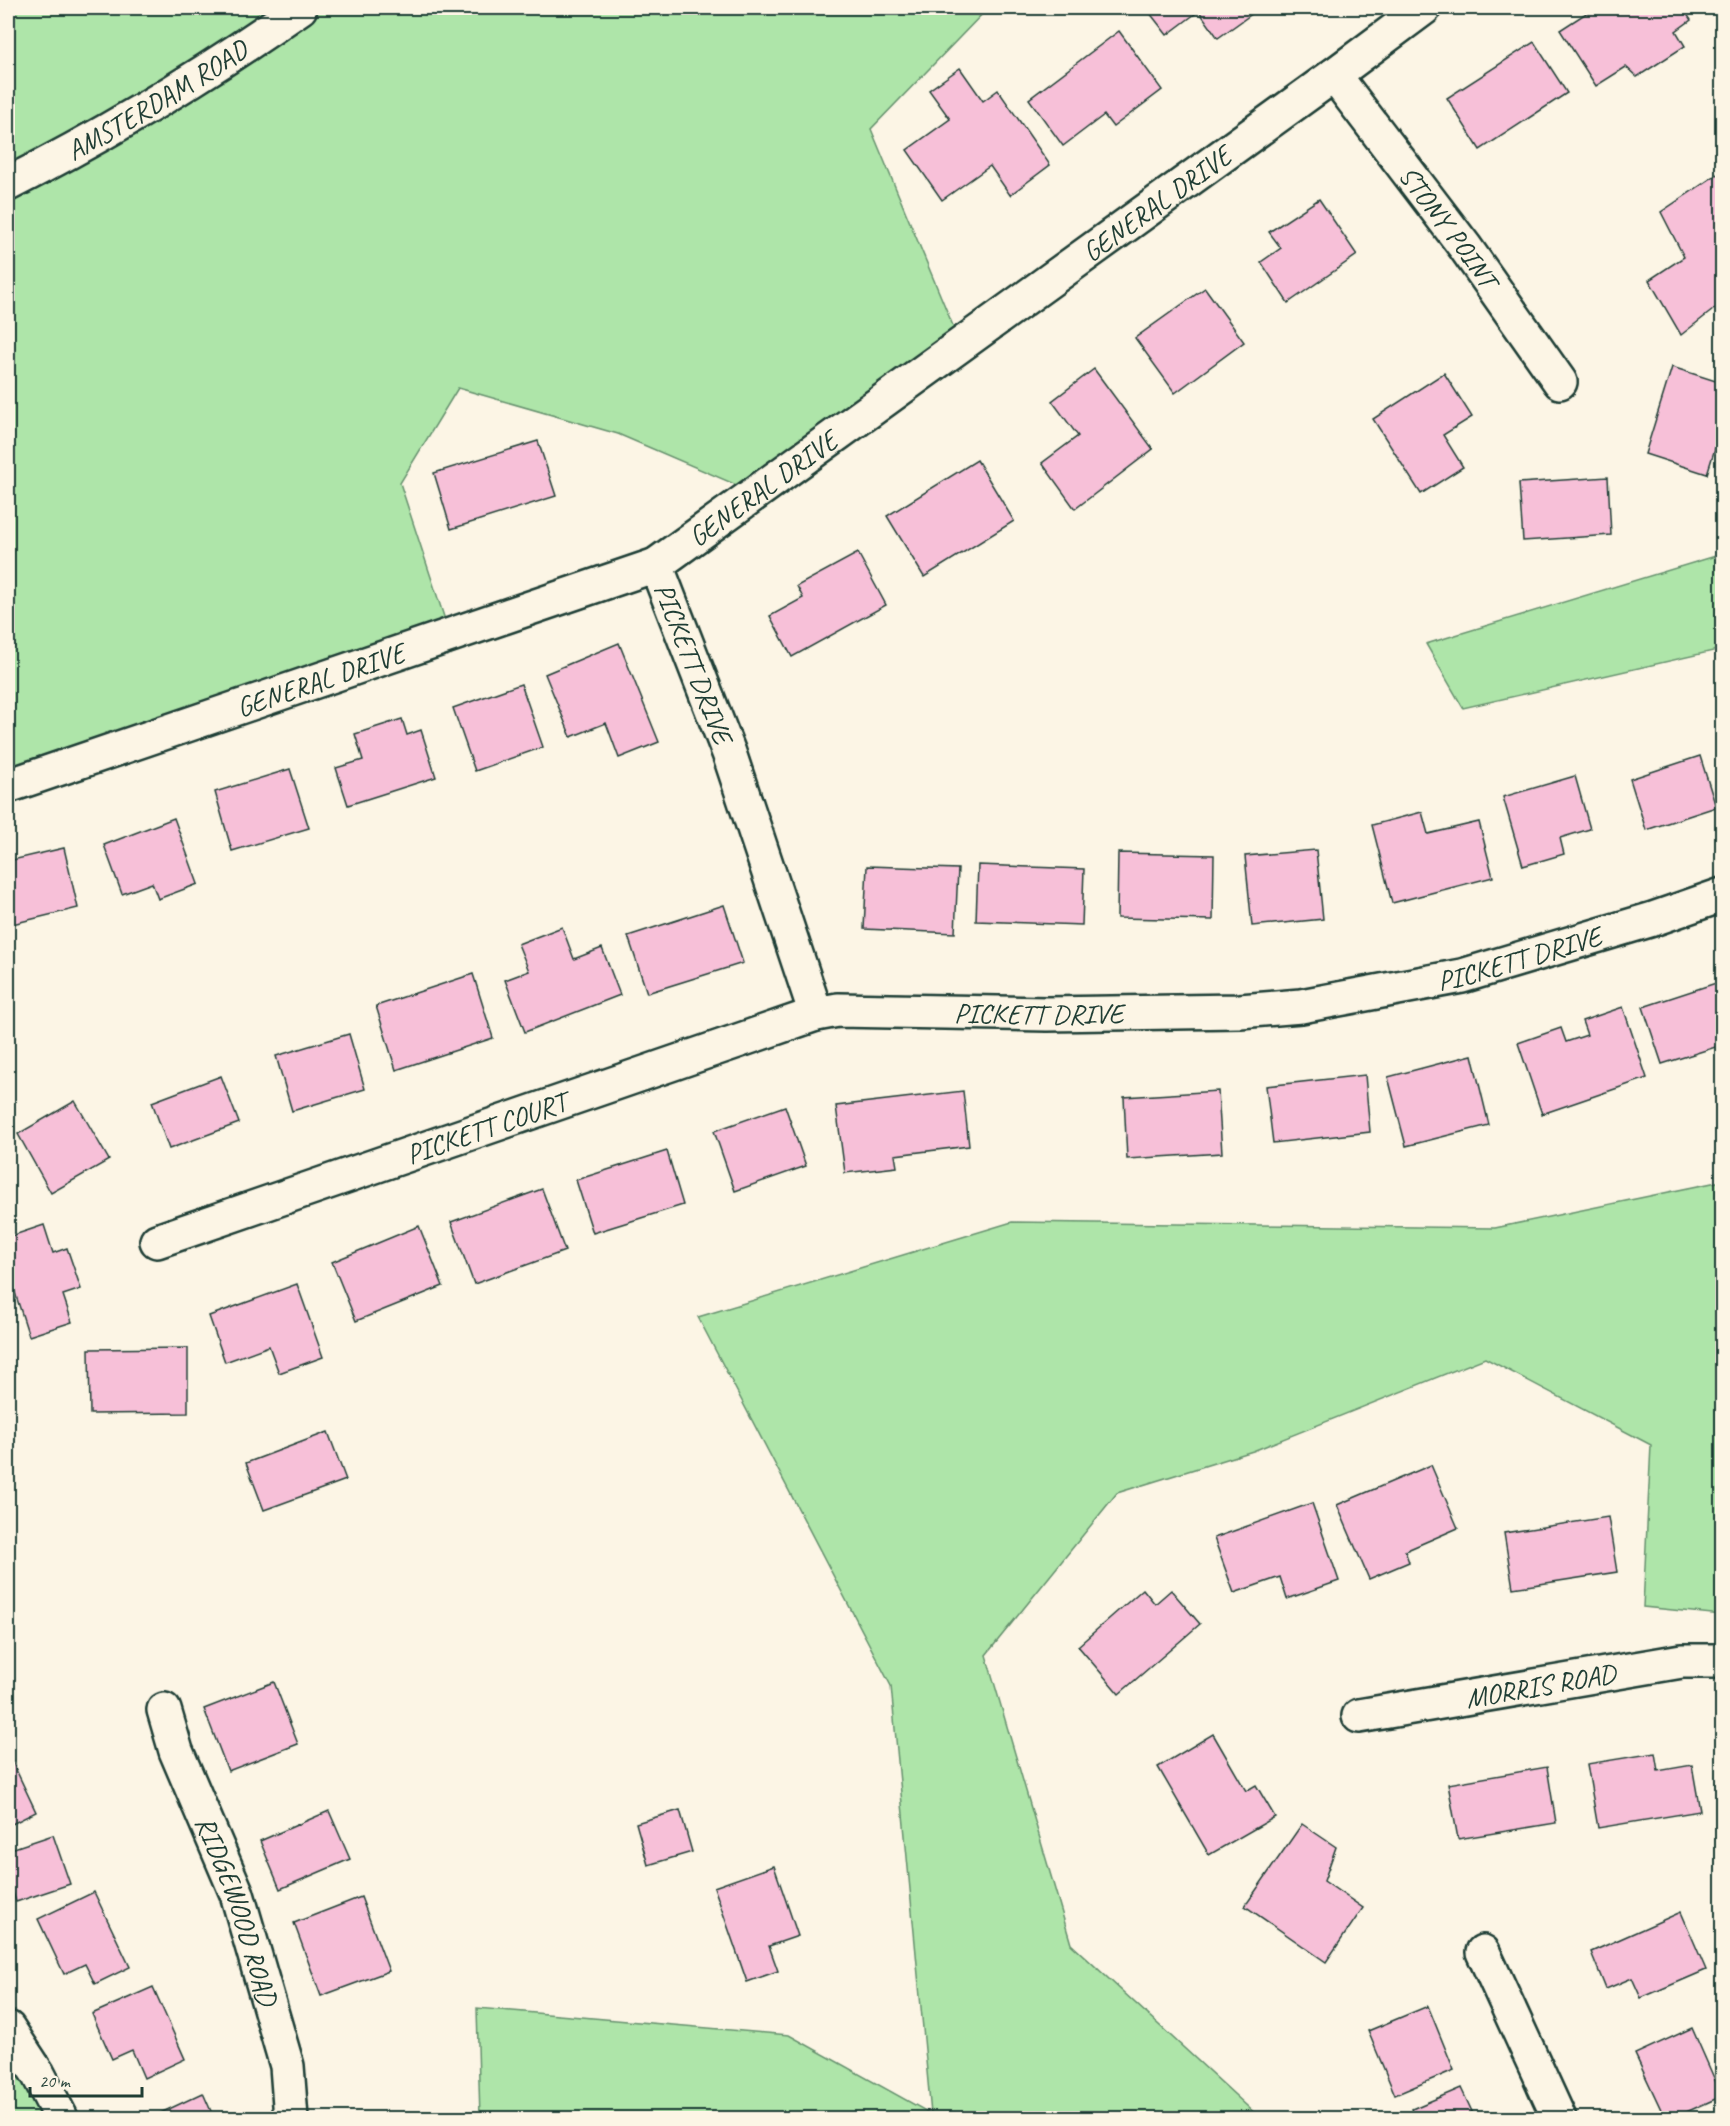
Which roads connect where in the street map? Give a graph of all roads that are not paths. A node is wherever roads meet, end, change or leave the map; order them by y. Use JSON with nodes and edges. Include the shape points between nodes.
{"nodes":[{"id":1,"x":300,"y":8,"type":"edge"},
{"id":2,"x":1424,"y":8,"type":"edge"},
{"id":3,"x":1334,"y":75,"type":"junction"},
{"id":4,"x":8,"y":184,"type":"edge"},
{"id":5,"x":1560,"y":382,"type":"dead end"},
{"id":6,"x":656,"y":565,"type":"junction"},
{"id":7,"x":8,"y":786,"type":"edge"},
{"id":8,"x":1722,"y":895,"type":"edge"},
{"id":9,"x":816,"y":1014,"type":"junction"},
{"id":10,"x":157,"y":1241,"type":"dead end"},
{"id":11,"x":1722,"y":1661,"type":"edge"},
{"id":12,"x":164,"y":1710,"type":"dead end"},
{"id":13,"x":1359,"y":1716,"type":"dead end"},
{"id":14,"x":1483,"y":1952,"type":"dead end"},
{"id":15,"x":8,"y":2028,"type":"edge"},
{"id":16,"x":61,"y":2118,"type":"edge"},
{"id":17,"x":291,"y":2118,"type":"edge"},
{"id":18,"x":1559,"y":2118,"type":"edge"}],
"edges":[{"from":1,"to":4,"type":"street","name":"AMSTERDAM ROAD","via":[[212,67],[69,153]]},
{"from":2,"to":3,"type":"street","name":"GENERAL DRIVE"},
{"from":3,"to":5,"type":"street","name":"STONY POINT","via":[[1465,247]]},
{"from":3,"to":6,"type":"street","name":"GENERAL DRIVE"},
{"from":6,"to":7,"type":"street","name":"GENERAL DRIVE"},
{"from":6,"to":9,"type":"street","name":"PICKETT DRIVE","via":[[729,753]]},
{"from":8,"to":9,"type":"street","name":"PICKETT DRIVE","via":[[1462,976],[1301,1006],[1240,1011],[1047,1014],[838,1010]]},
{"from":9,"to":10,"type":"street","name":"PICKETT COURT"},
{"from":11,"to":13,"type":"street","name":"MORRIS ROAD","via":[[1682,1661]]},
{"from":12,"to":17,"type":"street","name":"RIDGEWOOD ROAD","via":[[176,1751],[237,1893],[287,2066]]},
{"from":14,"to":18,"type":"street"},
{"from":15,"to":16,"type":"street"}]}
